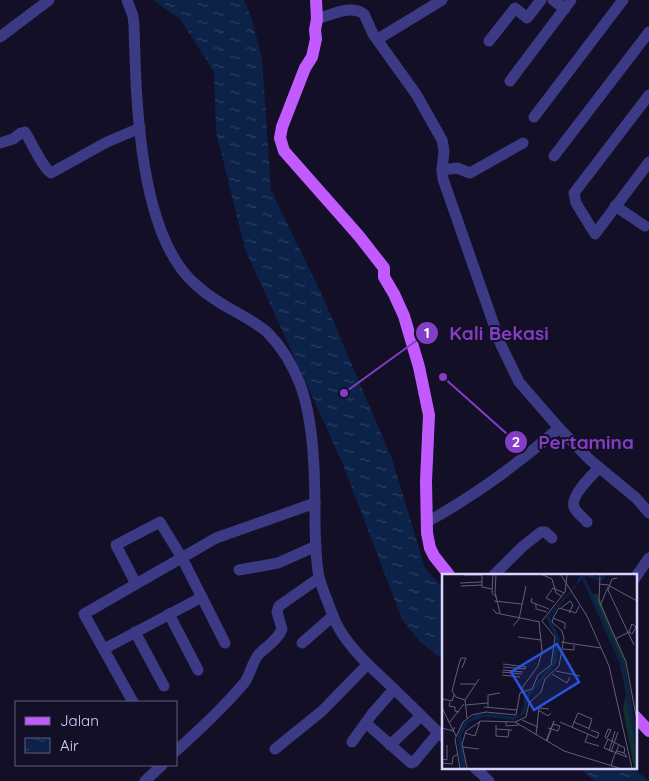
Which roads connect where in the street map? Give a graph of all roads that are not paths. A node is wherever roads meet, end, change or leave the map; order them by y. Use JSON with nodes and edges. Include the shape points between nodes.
{"nodes":[{"id":1,"x":49,"y":0,"type":"edge"},
{"id":2,"x":127,"y":0,"type":"edge"},
{"id":3,"x":316,"y":0,"type":"edge"},
{"id":4,"x":442,"y":0,"type":"edge"},
{"id":5,"x":541,"y":0,"type":"edge"},
{"id":6,"x":553,"y":0,"type":"edge"},
{"id":7,"x":623,"y":0,"type":"edge"},
{"id":8,"x":427,"y":3,"type":"edge"},
{"id":9,"x":568,"y":5,"type":"edge"},
{"id":10,"x":317,"y":19,"type":"junction"},
{"id":11,"x":649,"y":32,"type":"edge"},
{"id":12,"x":0,"y":37,"type":"edge"},
{"id":13,"x":376,"y":37,"type":"junction"},
{"id":14,"x":489,"y":41,"type":"dead end"},
{"id":15,"x":510,"y":81,"type":"dead end"},
{"id":16,"x":649,"y":95,"type":"edge"},
{"id":17,"x":534,"y":117,"type":"dead end"},
{"id":18,"x":140,"y":128,"type":"junction"},
{"id":19,"x":0,"y":143,"type":"edge"},
{"id":20,"x":523,"y":143,"type":"dead end"},
{"id":21,"x":554,"y":156,"type":"dead end"},
{"id":22,"x":649,"y":162,"type":"edge"},
{"id":23,"x":442,"y":170,"type":"junction"},
{"id":24,"x":645,"y":176,"type":"edge"},
{"id":25,"x":615,"y":206,"type":"junction"},
{"id":26,"x":645,"y":226,"type":"dead end"},
{"id":27,"x":559,"y":428,"type":"junction"},
{"id":28,"x":598,"y":468,"type":"junction"},
{"id":29,"x":315,"y":503,"type":"junction"},
{"id":30,"x":649,"y":513,"type":"edge"},
{"id":31,"x":427,"y":522,"type":"junction"},
{"id":32,"x":587,"y":522,"type":"dead end"},
{"id":33,"x":552,"y":538,"type":"dead end"},
{"id":34,"x":316,"y":546,"type":"junction"},
{"id":35,"x":182,"y":558,"type":"junction"},
{"id":36,"x":649,"y":558,"type":"edge"},
{"id":37,"x":239,"y":570,"type":"dead end"},
{"id":38,"x":448,"y":574,"type":"edge"},
{"id":39,"x":495,"y":574,"type":"edge"},
{"id":40,"x":636,"y":577,"type":"edge"},
{"id":41,"x":319,"y":578,"type":"junction"},
{"id":42,"x":136,"y":584,"type":"junction"},
{"id":43,"x":202,"y":597,"type":"junction"},
{"id":44,"x":169,"y":614,"type":"junction"},
{"id":45,"x":333,"y":616,"type":"junction"},
{"id":46,"x":135,"y":632,"type":"junction"},
{"id":47,"x":225,"y":643,"type":"dead end"},
{"id":48,"x":302,"y":644,"type":"dead end"},
{"id":49,"x":104,"y":649,"type":"junction"},
{"id":50,"x":368,"y":664,"type":"junction"},
{"id":51,"x":198,"y":670,"type":"dead end"},
{"id":52,"x":164,"y":686,"type":"dead end"},
{"id":53,"x":394,"y":689,"type":"junction"},
{"id":54,"x":132,"y":701,"type":"edge"},
{"id":55,"x":421,"y":716,"type":"junction"},
{"id":56,"x":636,"y":717,"type":"edge"},
{"id":57,"x":366,"y":723,"type":"junction"},
{"id":58,"x":649,"y":732,"type":"edge"},
{"id":59,"x":440,"y":735,"type":"edge"},
{"id":60,"x":352,"y":742,"type":"dead end"},
{"id":61,"x":390,"y":745,"type":"junction"},
{"id":62,"x":178,"y":749,"type":"edge"},
{"id":63,"x":276,"y":749,"type":"dead end"},
{"id":64,"x":161,"y":766,"type":"edge"},
{"id":65,"x":475,"y":768,"type":"edge"},
{"id":66,"x":145,"y":781,"type":"edge"},
{"id":67,"x":489,"y":781,"type":"edge"}],
"edges":[{"from":1,"to":12,"type":"street"},
{"from":2,"to":18,"type":"street","via":[[134,25]]},
{"from":3,"to":10,"type":"main road"},
{"from":4,"to":8,"type":"street"},
{"from":5,"to":14,"type":"street","via":[[527,18],[514,8]]},
{"from":6,"to":9,"type":"street"},
{"from":7,"to":17,"type":"street"},
{"from":8,"to":13,"type":"street"},
{"from":9,"to":15,"type":"street"},
{"from":10,"to":13,"type":"street","via":[[341,11],[357,10],[364,14]]},
{"from":10,"to":31,"type":"main road","via":[[312,57],[280,138],[284,151],[360,236],[384,268],[384,277],[404,316],[429,414]]},
{"from":11,"to":21,"type":"street"},
{"from":13,"to":23,"type":"street","via":[[416,94],[442,140]]},
{"from":16,"to":25,"type":"street","via":[[574,193],[576,203],[595,234]]},
{"from":18,"to":19,"type":"street","via":[[107,142],[51,174],[24,132]]},
{"from":18,"to":29,"type":"street","via":[[150,194],[173,256],[193,283],[267,332],[300,383],[311,439]]},
{"from":20,"to":23,"type":"street","via":[[470,173],[457,168]]},
{"from":22,"to":24,"type":"street"},
{"from":23,"to":27,"type":"street","via":[[501,345],[519,382]]},
{"from":24,"to":25,"type":"street"},
{"from":25,"to":26,"type":"street"},
{"from":27,"to":28,"type":"street"},
{"from":27,"to":31,"type":"street","via":[[490,483]]},
{"from":28,"to":30,"type":"street","via":[[636,498]]},
{"from":28,"to":32,"type":"street","via":[[574,502],[578,513]]},
{"from":29,"to":34,"type":"street"},
{"from":29,"to":35,"type":"street","via":[[216,538]]},
{"from":31,"to":38,"type":"main road","via":[[430,548]]},
{"from":33,"to":39,"type":"street","via":[[541,532]]},
{"from":34,"to":37,"type":"street","via":[[278,563]]},
{"from":34,"to":41,"type":"street"},
{"from":35,"to":42,"type":"street"},
{"from":35,"to":42,"type":"street","via":[[160,522],[116,545]]},
{"from":35,"to":43,"type":"street"},
{"from":36,"to":40,"type":"street"},
{"from":41,"to":45,"type":"street"},
{"from":41,"to":62,"type":"street","via":[[279,606],[280,634],[254,661],[249,676],[238,690]]},
{"from":42,"to":49,"type":"street","via":[[84,614]]},
{"from":43,"to":44,"type":"street"},
{"from":43,"to":47,"type":"street"},
{"from":44,"to":46,"type":"street"},
{"from":44,"to":51,"type":"street"},
{"from":45,"to":48,"type":"street"},
{"from":45,"to":50,"type":"street","via":[[353,648]]},
{"from":46,"to":49,"type":"street"},
{"from":46,"to":52,"type":"street"},
{"from":49,"to":54,"type":"street"},
{"from":50,"to":53,"type":"street"},
{"from":50,"to":63,"type":"street","via":[[322,711]]},
{"from":53,"to":55,"type":"street"},
{"from":53,"to":57,"type":"street"},
{"from":55,"to":59,"type":"street"},
{"from":55,"to":61,"type":"street"},
{"from":56,"to":58,"type":"main road"},
{"from":57,"to":60,"type":"street"},
{"from":57,"to":61,"type":"street"},
{"from":59,"to":61,"type":"street","via":[[413,763]]},
{"from":64,"to":66,"type":"street"},
{"from":65,"to":67,"type":"street"}]}
